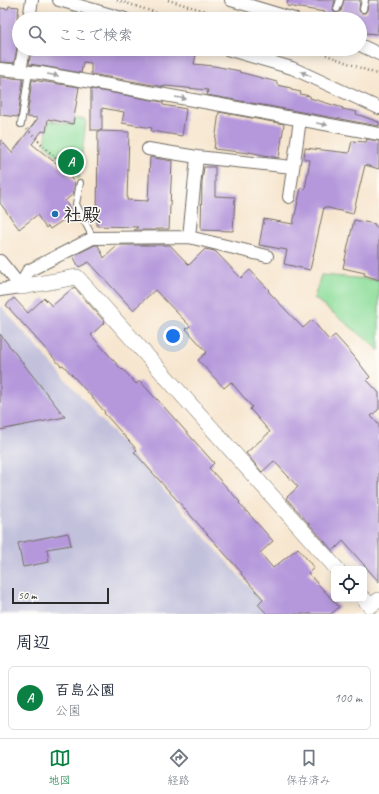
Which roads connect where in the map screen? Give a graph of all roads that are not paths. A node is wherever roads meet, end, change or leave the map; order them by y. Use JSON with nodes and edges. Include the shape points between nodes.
{"nodes":[{"id":1,"x":32,"y":0,"type":"edge"},
{"id":2,"x":58,"y":0,"type":"edge"},
{"id":3,"x":231,"y":0,"type":"edge"},
{"id":4,"x":340,"y":0,"type":"edge"},
{"id":5,"x":365,"y":0,"type":"edge"},
{"id":6,"x":363,"y":9,"type":"dead end"},
{"id":7,"x":338,"y":10,"type":"dead end"},
{"id":8,"x":30,"y":12,"type":"edge"},
{"id":9,"x":100,"y":12,"type":"edge"},
{"id":10,"x":271,"y":12,"type":"edge"},
{"id":11,"x":367,"y":48,"type":"edge"},
{"id":12,"x":379,"y":54,"type":"edge"},
{"id":13,"x":24,"y":56,"type":"edge"},
{"id":14,"x":251,"y":56,"type":"edge"},
{"id":15,"x":0,"y":69,"type":"edge"},
{"id":16,"x":25,"y":72,"type":"junction"},
{"id":17,"x":379,"y":108,"type":"edge"},
{"id":18,"x":300,"y":120,"type":"junction"},
{"id":19,"x":21,"y":124,"type":"road end"},
{"id":20,"x":379,"y":134,"type":"edge"},
{"id":21,"x":148,"y":149,"type":"dead end"},
{"id":22,"x":197,"y":157,"type":"junction"},
{"id":23,"x":293,"y":167,"type":"junction"},
{"id":24,"x":80,"y":183,"type":"road end"},
{"id":25,"x":288,"y":197,"type":"dead end"},
{"id":26,"x":189,"y":237,"type":"junction"},
{"id":27,"x":93,"y":238,"type":"junction"},
{"id":28,"x":266,"y":256,"type":"dead end"},
{"id":29,"x":0,"y":261,"type":"edge"},
{"id":30,"x":21,"y":287,"type":"junction"},
{"id":31,"x":0,"y":290,"type":"edge"},
{"id":32,"x":334,"y":566,"type":"edge"},
{"id":33,"x":379,"y":600,"type":"edge"},
{"id":34,"x":367,"y":602,"type":"edge"}],
"edges":[{"from":1,"to":8,"type":"street"},
{"from":2,"to":9,"type":"street"},
{"from":3,"to":10,"type":"street"},
{"from":4,"to":7,"type":"lane"},
{"from":5,"to":6,"type":"lane"},
{"from":11,"to":12,"type":"street"},
{"from":13,"to":16,"type":"street"},
{"from":17,"to":14,"type":"street","one_way":true,"via":[[292,68]]},
{"from":15,"to":16,"type":"street"},
{"from":16,"to":18,"type":"street","one_way":true,"via":[[221,104]]},
{"from":16,"to":19,"type":"lane"},
{"from":18,"to":20,"type":"street","one_way":true},
{"from":18,"to":23,"type":"street"},
{"from":21,"to":22,"type":"street"},
{"from":22,"to":23,"type":"street"},
{"from":22,"to":26,"type":"street"},
{"from":23,"to":25,"type":"street"},
{"from":24,"to":27,"type":"lane","via":[[76,204]]},
{"from":26,"to":27,"type":"street"},
{"from":26,"to":28,"type":"street"},
{"from":27,"to":30,"type":"street","via":[[28,271]]},
{"from":29,"to":30,"type":"street"},
{"from":30,"to":31,"type":"street"},
{"from":30,"to":32,"type":"street","via":[[77,277]]},
{"from":33,"to":34,"type":"street","via":[[370,606]]}]}
